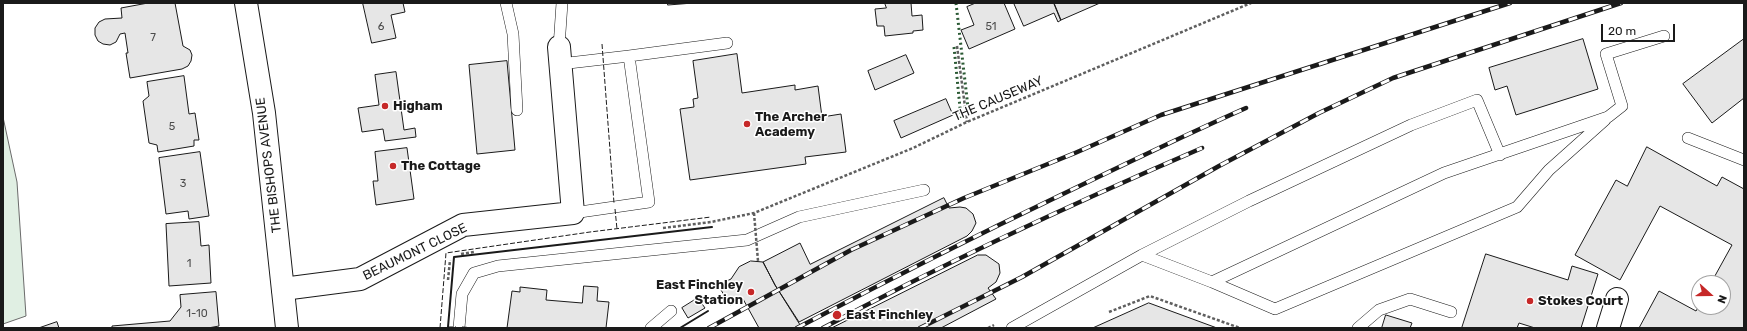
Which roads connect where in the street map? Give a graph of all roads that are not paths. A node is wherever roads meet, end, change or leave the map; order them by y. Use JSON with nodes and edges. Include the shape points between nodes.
{"nodes":[{"id":1,"x":246,"y":3,"type":"edge"},
{"id":2,"x":506,"y":3,"type":"edge"},
{"id":3,"x":562,"y":3,"type":"edge"},
{"id":4,"x":1664,"y":36,"type":"dead end"},
{"id":5,"x":727,"y":43,"type":"dead end"},
{"id":6,"x":559,"y":55,"type":"junction"},
{"id":7,"x":629,"y":56,"type":"junction"},
{"id":8,"x":517,"y":110,"type":"dead end"},
{"id":9,"x":1608,"y":116,"type":"junction"},
{"id":10,"x":1688,"y":138,"type":"dead end"},
{"id":11,"x":1500,"y":155,"type":"junction"},
{"id":12,"x":1744,"y":160,"type":"edge"},
{"id":13,"x":924,"y":190,"type":"dead end"},
{"id":14,"x":573,"y":213,"type":"junction"},
{"id":15,"x":1142,"y":256,"type":"junction"},
{"id":16,"x":1212,"y":282,"type":"junction"},
{"id":17,"x":283,"y":289,"type":"junction"},
{"id":18,"x":1616,"y":300,"type":"dead end"},
{"id":19,"x":671,"y":311,"type":"dead end"},
{"id":20,"x":1451,"y":312,"type":"dead end"},
{"id":21,"x":287,"y":328,"type":"edge"},
{"id":22,"x":459,"y":328,"type":"edge"},
{"id":23,"x":651,"y":328,"type":"edge"},
{"id":24,"x":1012,"y":328,"type":"edge"},
{"id":25,"x":1358,"y":328,"type":"edge"},
{"id":26,"x":1608,"y":328,"type":"edge"}],
"edges":[{"from":1,"to":17,"type":"street","name":"THE BISHOPS AVENUE","via":[[264,113]]},
{"from":2,"to":8,"type":"lane","via":[[513,34]]},
{"from":3,"to":6,"type":"lane"},
{"from":4,"to":9,"type":"lane","via":[[1606,54],[1622,106]]},
{"from":5,"to":7,"type":"lane"},
{"from":6,"to":7,"type":"lane"},
{"from":6,"to":14,"type":"street"},
{"from":7,"to":14,"type":"lane","via":[[649,202]]},
{"from":9,"to":11,"type":"lane"},
{"from":9,"to":16,"type":"lane","via":[[1549,170],[1517,207],[1276,309]]},
{"from":10,"to":12,"type":"lane"},
{"from":11,"to":15,"type":"lane","via":[[1477,100],[1411,125],[1249,201]]},
{"from":11,"to":16,"type":"lane","via":[[1444,173]]},
{"from":13,"to":22,"type":"lane","via":[[798,217],[747,240],[498,266],[474,273],[462,294]]},
{"from":14,"to":17,"type":"street","name":"BEAUMONT CLOSE","via":[[463,225],[360,279]]},
{"from":15,"to":16,"type":"lane"},
{"from":15,"to":24,"type":"lane"},
{"from":17,"to":21,"type":"street","name":"THE BISHOPS AVENUE"},
{"from":18,"to":26,"type":"street"},
{"from":19,"to":23,"type":"lane"},
{"from":20,"to":25,"type":"lane","via":[[1410,299],[1379,310]]}]}
